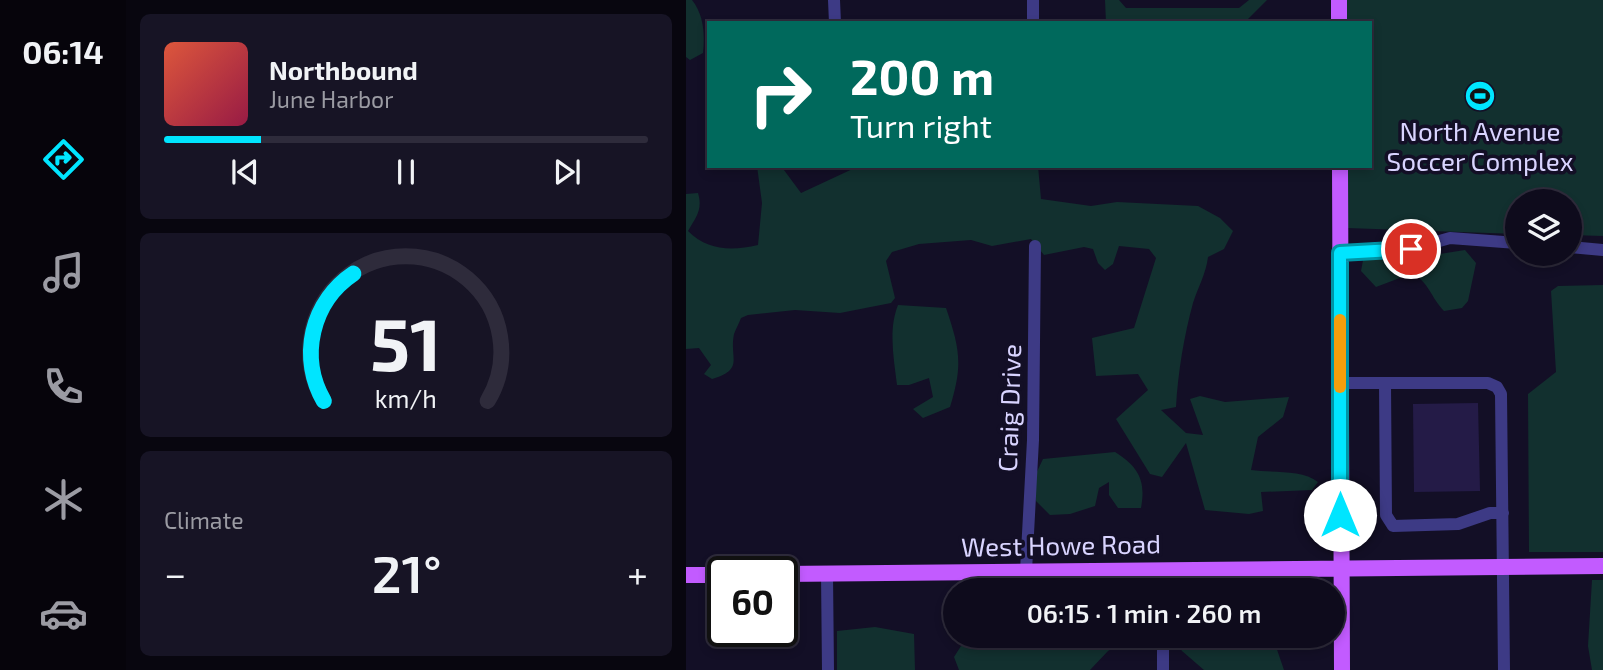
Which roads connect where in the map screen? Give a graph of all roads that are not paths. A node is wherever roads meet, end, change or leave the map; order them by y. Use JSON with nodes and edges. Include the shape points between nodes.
{"nodes":[{"id":1,"x":834,"y":0,"type":"edge"},
{"id":2,"x":1033,"y":0,"type":"edge"},
{"id":3,"x":1339,"y":0,"type":"edge"},
{"id":4,"x":835,"y":21,"type":"edge"},
{"id":5,"x":1033,"y":21,"type":"edge"},
{"id":6,"x":1339,"y":21,"type":"edge"},
{"id":7,"x":1340,"y":168,"type":"edge"},
{"id":8,"x":1505,"y":242,"type":"edge"},
{"id":9,"x":1035,"y":246,"type":"dead end"},
{"id":10,"x":1582,"y":248,"type":"edge"},
{"id":11,"x":1603,"y":250,"type":"edge"},
{"id":12,"x":1340,"y":253,"type":"junction"},
{"id":13,"x":1340,"y":383,"type":"junction"},
{"id":14,"x":1385,"y":383,"type":"junction"},
{"id":15,"x":1503,"y":513,"type":"junction"},
{"id":16,"x":1503,"y":565,"type":"junction"},
{"id":17,"x":1603,"y":566,"type":"edge"},
{"id":18,"x":1163,"y":569,"type":"junction"},
{"id":19,"x":1340,"y":569,"type":"junction"},
{"id":20,"x":1026,"y":571,"type":"junction"},
{"id":21,"x":798,"y":574,"type":"edge"},
{"id":22,"x":827,"y":574,"type":"junction"},
{"id":23,"x":686,"y":575,"type":"edge"},
{"id":24,"x":707,"y":575,"type":"edge"},
{"id":25,"x":1163,"y":578,"type":"edge"},
{"id":26,"x":1163,"y":648,"type":"edge"},
{"id":27,"x":828,"y":670,"type":"edge"},
{"id":28,"x":1163,"y":670,"type":"edge"},
{"id":29,"x":1342,"y":670,"type":"edge"},
{"id":30,"x":1504,"y":670,"type":"edge"}],
"edges":[{"from":1,"to":4,"type":"street"},
{"from":2,"to":5,"type":"street"},
{"from":3,"to":6,"type":"main road"},
{"from":7,"to":12,"type":"main road"},
{"from":8,"to":12,"type":"street","via":[[1450,238],[1411,249]]},
{"from":9,"to":20,"type":"street","name":"Craig Drive"},
{"from":10,"to":11,"type":"street"},
{"from":12,"to":13,"type":"main road"},
{"from":13,"to":14,"type":"street"},
{"from":13,"to":19,"type":"main road"},
{"from":14,"to":15,"type":"street","via":[[1488,383],[1497,387],[1501,394]]},
{"from":14,"to":15,"type":"street","via":[[1386,514],[1393,526],[1458,524]]},
{"from":15,"to":16,"type":"street"},
{"from":16,"to":17,"type":"main road","name":"West Howe Road"},
{"from":16,"to":19,"type":"main road","name":"West Howe Road"},
{"from":16,"to":30,"type":"street"},
{"from":18,"to":19,"type":"main road","name":"West Howe Road"},
{"from":18,"to":20,"type":"main road","name":"West Howe Road"},
{"from":18,"to":25,"type":"street"},
{"from":19,"to":29,"type":"main road"},
{"from":20,"to":22,"type":"main road","name":"West Howe Road"},
{"from":21,"to":22,"type":"main road","name":"West Howe Road"},
{"from":22,"to":27,"type":"street"},
{"from":23,"to":24,"type":"main road"},
{"from":26,"to":28,"type":"street"}]}
